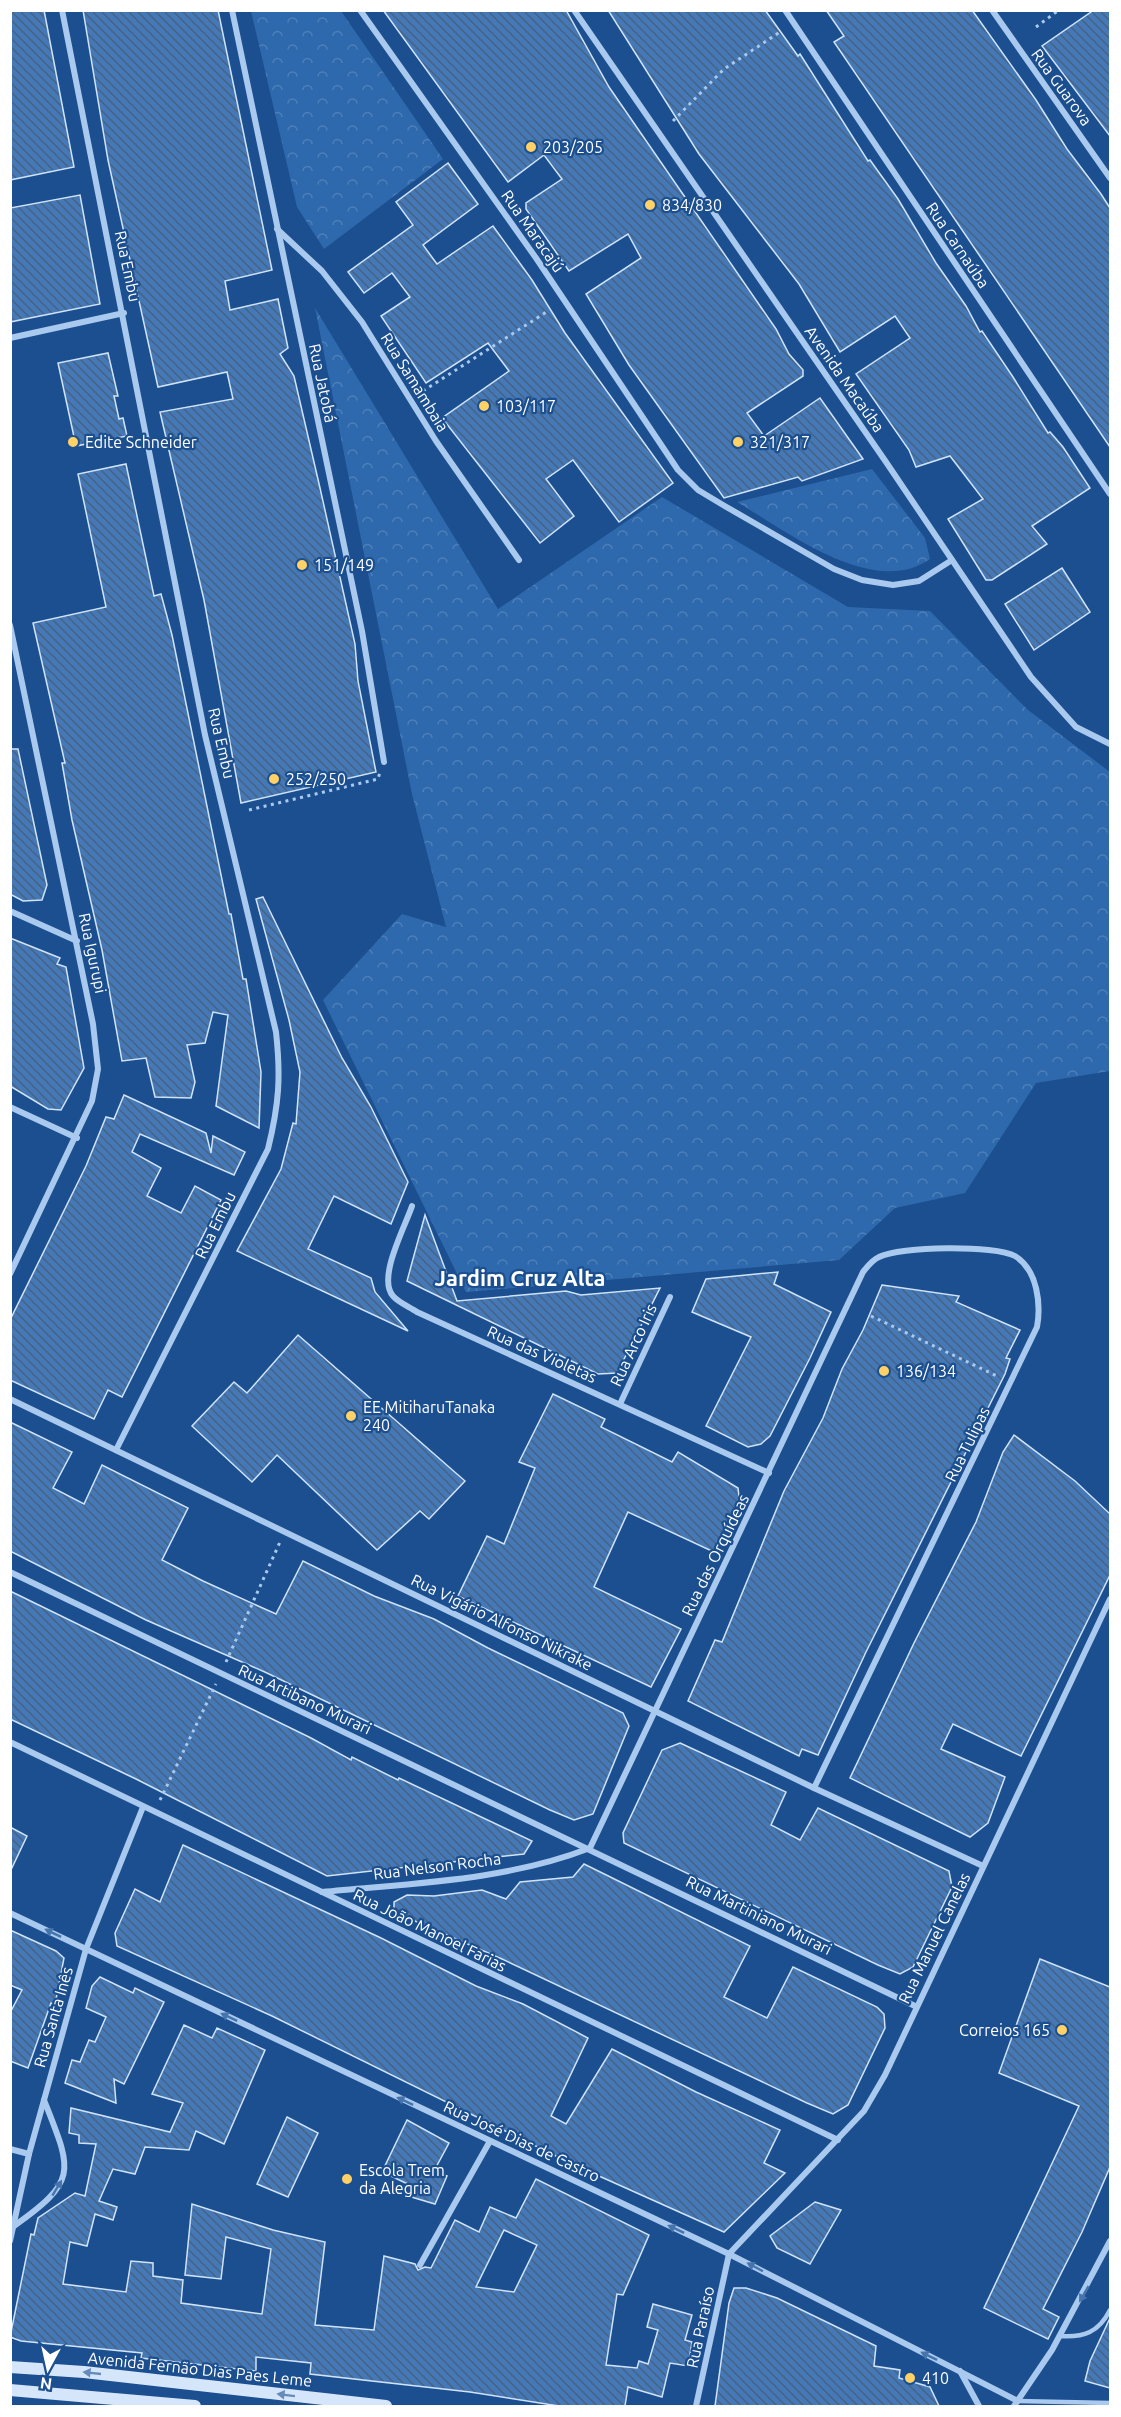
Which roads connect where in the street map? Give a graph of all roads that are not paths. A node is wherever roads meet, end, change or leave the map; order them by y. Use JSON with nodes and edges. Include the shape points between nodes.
{"nodes":[{"id":1,"x":62,"y":10,"type":"edge"},
{"id":2,"x":231,"y":10,"type":"edge"},
{"id":3,"x":360,"y":10,"type":"edge"},
{"id":4,"x":574,"y":10,"type":"edge"},
{"id":5,"x":785,"y":10,"type":"edge"},
{"id":6,"x":992,"y":10,"type":"edge"},
{"id":7,"x":1110,"y":178,"type":"edge"},
{"id":8,"x":276,"y":228,"type":"junction"},
{"id":9,"x":124,"y":313,"type":"junction"},
{"id":10,"x":10,"y":339,"type":"edge"},
{"id":11,"x":1110,"y":494,"type":"edge"},
{"id":12,"x":519,"y":560,"type":"dead end"},
{"id":13,"x":952,"y":560,"type":"junction"},
{"id":14,"x":10,"y":625,"type":"edge"},
{"id":15,"x":1110,"y":744,"type":"edge"},
{"id":16,"x":384,"y":762,"type":"road end"},
{"id":17,"x":10,"y":911,"type":"edge"},
{"id":18,"x":77,"y":941,"type":"junction"},
{"id":19,"x":10,"y":1107,"type":"edge"},
{"id":20,"x":77,"y":1138,"type":"junction"},
{"id":21,"x":412,"y":1206,"type":"dead end"},
{"id":22,"x":863,"y":1272,"type":"joint"},
{"id":23,"x":10,"y":1274,"type":"edge"},
{"id":24,"x":670,"y":1297,"type":"dead end"},
{"id":25,"x":10,"y":1399,"type":"edge"},
{"id":26,"x":620,"y":1404,"type":"junction"},
{"id":27,"x":116,"y":1450,"type":"junction"},
{"id":28,"x":769,"y":1473,"type":"junction"},
{"id":29,"x":10,"y":1572,"type":"edge"},
{"id":30,"x":1110,"y":1599,"type":"edge"},
{"id":31,"x":655,"y":1710,"type":"junction"},
{"id":32,"x":10,"y":1742,"type":"edge"},
{"id":33,"x":814,"y":1788,"type":"junction"},
{"id":34,"x":143,"y":1807,"type":"junction"},
{"id":35,"x":590,"y":1848,"type":"junction"},
{"id":36,"x":983,"y":1866,"type":"junction"},
{"id":37,"x":320,"y":1892,"type":"junction"},
{"id":38,"x":10,"y":1913,"type":"edge"},
{"id":39,"x":86,"y":1949,"type":"junction"},
{"id":40,"x":915,"y":2006,"type":"junction"},
{"id":41,"x":44,"y":2100,"type":"junction"},
{"id":42,"x":838,"y":2140,"type":"junction"},
{"id":43,"x":490,"y":2141,"type":"junction"},
{"id":44,"x":10,"y":2149,"type":"edge"},
{"id":45,"x":29,"y":2154,"type":"junction"},
{"id":46,"x":14,"y":2226,"type":"junction"},
{"id":47,"x":10,"y":2241,"type":"edge"},
{"id":48,"x":1110,"y":2241,"type":"edge"},
{"id":49,"x":729,"y":2254,"type":"junction"},
{"id":50,"x":420,"y":2265,"type":"dead end"},
{"id":51,"x":1110,"y":2310,"type":"edge"},
{"id":52,"x":1059,"y":2336,"type":"junction"},
{"id":53,"x":10,"y":2367,"type":"edge"},
{"id":54,"x":960,"y":2371,"type":"junction"},
{"id":55,"x":10,"y":2390,"type":"edge"},
{"id":56,"x":1110,"y":2403,"type":"edge"},
{"id":57,"x":152,"y":2404,"type":"edge"},
{"id":58,"x":1016,"y":2404,"type":"edge"},
{"id":59,"x":195,"y":2406,"type":"edge"},
{"id":60,"x":386,"y":2406,"type":"edge"},
{"id":61,"x":696,"y":2406,"type":"edge"},
{"id":62,"x":979,"y":2406,"type":"edge"}],
"edges":[{"from":1,"to":9,"type":"street","name":"Rua Embu"},
{"from":2,"to":8,"type":"street","name":"Rua Jatobá"},
{"from":3,"to":13,"type":"street","name":"Rua Maracajú","via":[[536,258],[678,470],[698,490],[834,569],[862,580],[893,585],[919,581]]},
{"from":4,"to":13,"type":"street","name":"Avenida Macaúba"},
{"from":5,"to":11,"type":"street","name":"Rua Carnaúba"},
{"from":6,"to":7,"type":"street","name":"Rua Guarova"},
{"from":8,"to":12,"type":"street","name":"Rua Samambaia","via":[[322,271],[362,322],[436,441]]},
{"from":8,"to":16,"type":"street","name":"Rua Jatobá","via":[[362,631]]},
{"from":9,"to":10,"type":"street"},
{"from":9,"to":27,"type":"street","name":"Rua Embu","via":[[205,735],[276,1032],[280,1075],[268,1149]]},
{"from":13,"to":15,"type":"street","name":"Avenida Macaúba","via":[[1031,677],[1056,707],[1076,727]]},
{"from":14,"to":18,"type":"street","name":"Rua Igurupi"},
{"from":17,"to":18,"type":"street"},
{"from":18,"to":20,"type":"street","name":"Rua Igurupi","via":[[98,1069],[93,1101]]},
{"from":19,"to":20,"type":"street"},
{"from":20,"to":23,"type":"street","name":"Rua Igurupi"},
{"from":21,"to":26,"type":"street","name":"Rua das Violetas","via":[[388,1269],[389,1288],[394,1297],[417,1312]]},
{"from":22,"to":28,"type":"street","name":"Rua das Orquídeas"},
{"from":22,"to":33,"type":"street","name":"Rua Tulipas","via":[[880,1256],[896,1251],[979,1248],[1004,1252],[1016,1257],[1029,1271],[1040,1313],[1029,1348]]},
{"from":24,"to":26,"type":"street","name":"Rua Arco Iris"},
{"from":25,"to":27,"type":"street","name":"Rua Vigário Alfonso Nikrake"},
{"from":26,"to":28,"type":"street","name":"Rua das Violetas"},
{"from":27,"to":31,"type":"street","name":"Rua Vigário Alfonso Nikrake"},
{"from":28,"to":31,"type":"street","name":"Rua das Orquídeas"},
{"from":29,"to":35,"type":"street","name":"Rua Artibano Murari"},
{"from":30,"to":36,"type":"street","name":"Rua Manuel Canelas"},
{"from":31,"to":33,"type":"street","name":"Rua Vigário Alfonso Nikrake"},
{"from":31,"to":35,"type":"street","name":"Rua das Orquídeas"},
{"from":32,"to":34,"type":"street","name":"Rua João Manoel Farias"},
{"from":33,"to":36,"type":"street","name":"Rua Vigário Alfonso Nikrake"},
{"from":34,"to":37,"type":"street","name":"Rua João Manoel Farias"},
{"from":34,"to":39,"type":"street","name":"Rua Santa Inês"},
{"from":35,"to":37,"type":"street","name":"Rua Nelson Rocha","via":[[557,1860],[480,1877]]},
{"from":35,"to":40,"type":"street","name":"Rua Martiniano Murari"},
{"from":36,"to":40,"type":"street","name":"Rua Manuel Canelas"},
{"from":37,"to":42,"type":"street","name":"Rua João Manoel Farias"},
{"from":39,"to":38,"type":"street","name":"Rua José Dias de Castro","one_way":true},
{"from":39,"to":41,"type":"street","name":"Rua Santa Inês"},
{"from":43,"to":39,"type":"street","name":"Rua José Dias de Castro","one_way":true},
{"from":40,"to":42,"type":"street","name":"Rua Manuel Canelas","via":[[885,2075],[864,2111]]},
{"from":41,"to":45,"type":"street","name":"Rua Santa Inês"},
{"from":46,"to":41,"type":"street","one_way":true,"via":[[57,2191],[64,2175],[64,2155]]},
{"from":42,"to":49,"type":"street","name":"Rua Manuel Canelas"},
{"from":49,"to":43,"type":"street","name":"Rua José Dias de Castro","one_way":true},
{"from":43,"to":50,"type":"street"},
{"from":44,"to":45,"type":"street"},
{"from":45,"to":46,"type":"street","name":"Rua Santa Inês"},
{"from":46,"to":47,"type":"street","name":"Rua Santa Inês"},
{"from":48,"to":52,"type":"street","one_way":true},
{"from":54,"to":49,"type":"street","name":"Rua José Dias de Castro","one_way":true},
{"from":49,"to":61,"type":"street","name":"Rua Paraíso"},
{"from":51,"to":52,"type":"lane","via":[[1102,2326],[1076,2337]]},
{"from":52,"to":58,"type":"street"},
{"from":60,"to":53,"type":"main road","name":"Avenida Fernão Dias Paes Leme","one_way":true},
{"from":54,"to":58,"type":"street","name":"Rua José Dias de Castro"},
{"from":54,"to":62,"type":"street"},
{"from":55,"to":57,"type":"main road"},
{"from":56,"to":58,"type":"lane"},
{"from":57,"to":59,"type":"main road"}]}
